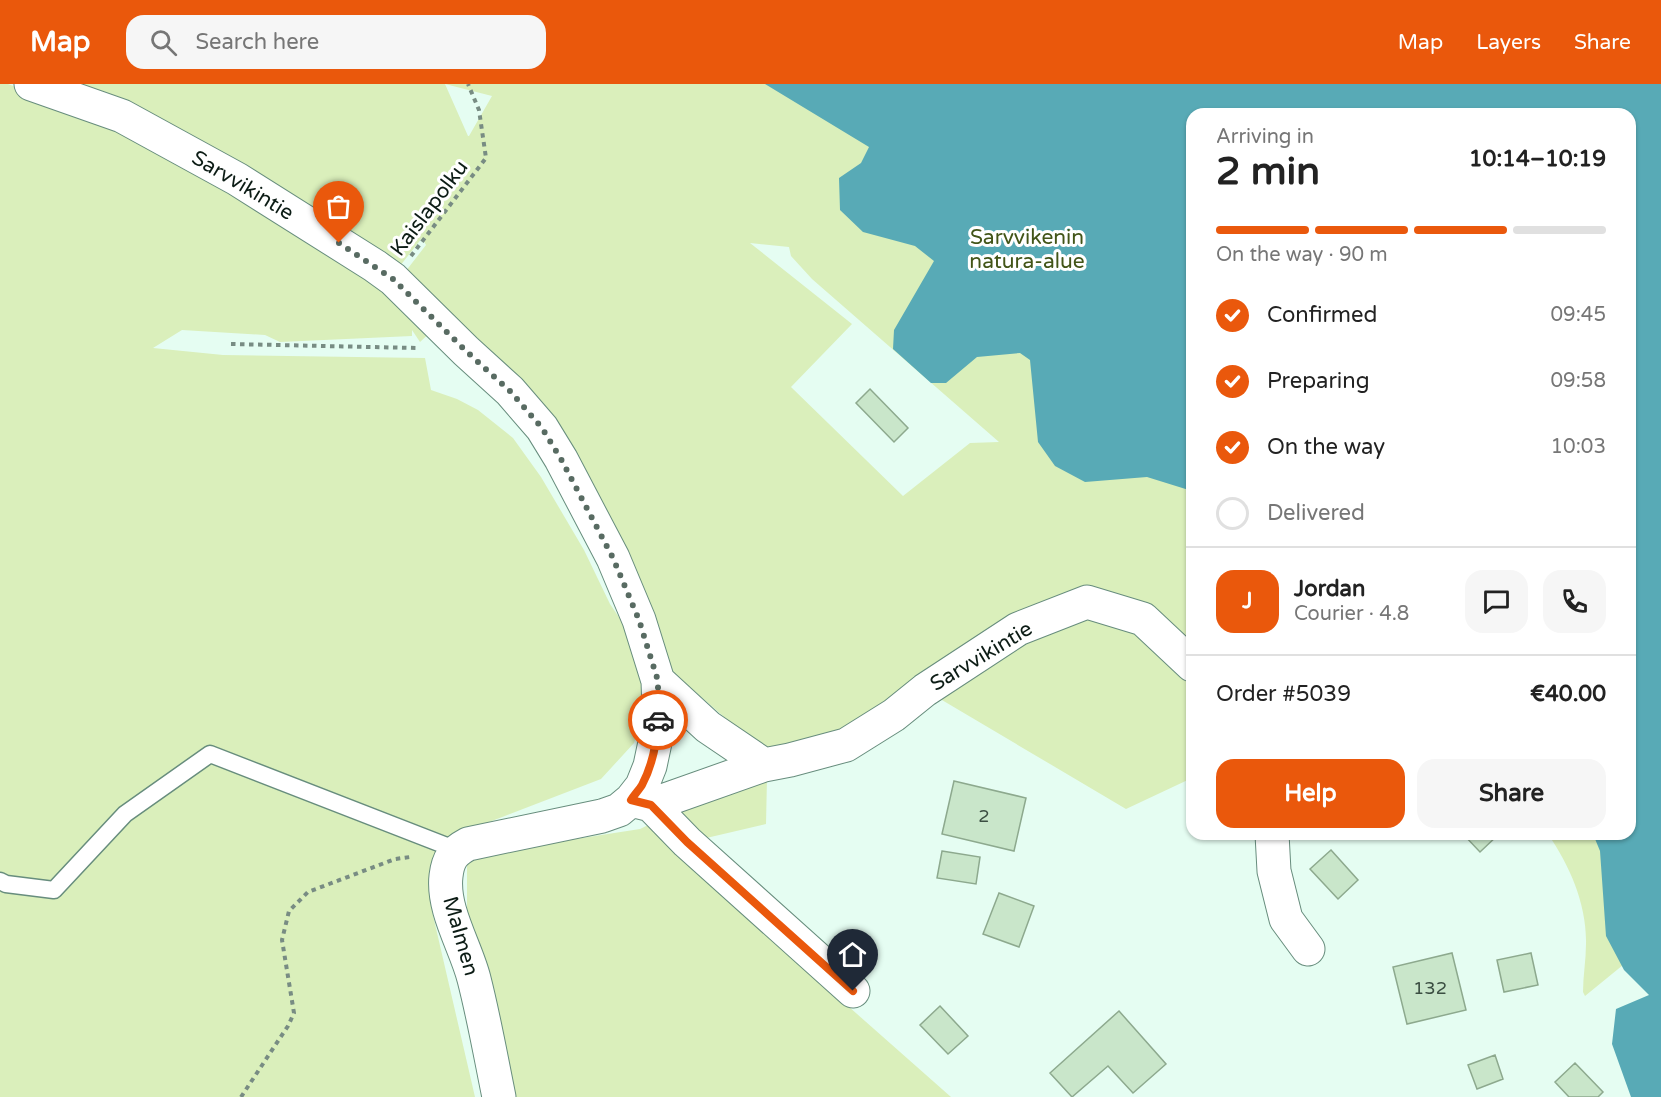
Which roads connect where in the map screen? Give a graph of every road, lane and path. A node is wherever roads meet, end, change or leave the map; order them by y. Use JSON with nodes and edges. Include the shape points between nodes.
{"nodes":[{"id":1,"x":31,"y":84,"type":"edge"},
{"id":2,"x":468,"y":84,"type":"edge"},
{"id":3,"x":393,"y":279,"type":"junction"},
{"id":4,"x":231,"y":344,"type":"dead end"},
{"id":5,"x":420,"y":348,"type":"dead end"},
{"id":6,"x":1186,"y":659,"type":"edge"},
{"id":7,"x":658,"y":681,"type":"junction"},
{"id":8,"x":764,"y":765,"type":"junction"},
{"id":9,"x":641,"y":803,"type":"junction"},
{"id":10,"x":1272,"y":840,"type":"edge"},
{"id":11,"x":457,"y":850,"type":"junction"},
{"id":12,"x":0,"y":881,"type":"edge"},
{"id":13,"x":1308,"y":949,"type":"dead end"},
{"id":14,"x":853,"y":991,"type":"dead end"},
{"id":15,"x":241,"y":1097,"type":"edge"},
{"id":16,"x":500,"y":1097,"type":"edge"}],
"edges":[{"from":1,"to":3,"type":"street","name":"Sarvvikintie","via":[[122,116],[237,179]]},
{"from":2,"to":3,"type":"path","name":"Kaislapolku","via":[[479,110],[486,158]]},
{"from":3,"to":7,"type":"street","name":"Sarvvikintie","via":[[510,391],[542,428],[613,558],[639,620]]},
{"from":4,"to":5,"type":"path"},
{"from":6,"to":8,"type":"street","name":"Sarvvikintie","via":[[1143,619],[1087,602],[1018,629],[846,745]]},
{"from":7,"to":8,"type":"street","via":[[708,727]]},
{"from":7,"to":9,"type":"street","name":"Sarvvikintie","via":[[655,744]]},
{"from":8,"to":9,"type":"street","name":"Sarvvikintie"},
{"from":9,"to":11,"type":"street","via":[[602,816],[468,844]]},
{"from":9,"to":14,"type":"street"},
{"from":10,"to":13,"type":"street","via":[[1274,871],[1286,919]]},
{"from":11,"to":12,"type":"lane","via":[[210,754],[125,814],[54,890]]},
{"from":11,"to":15,"type":"path","via":[[395,859],[308,892],[290,911],[282,940],[294,1013]]},
{"from":11,"to":16,"type":"street","name":"Malmen","via":[[446,878],[449,910],[474,976]]}]}
